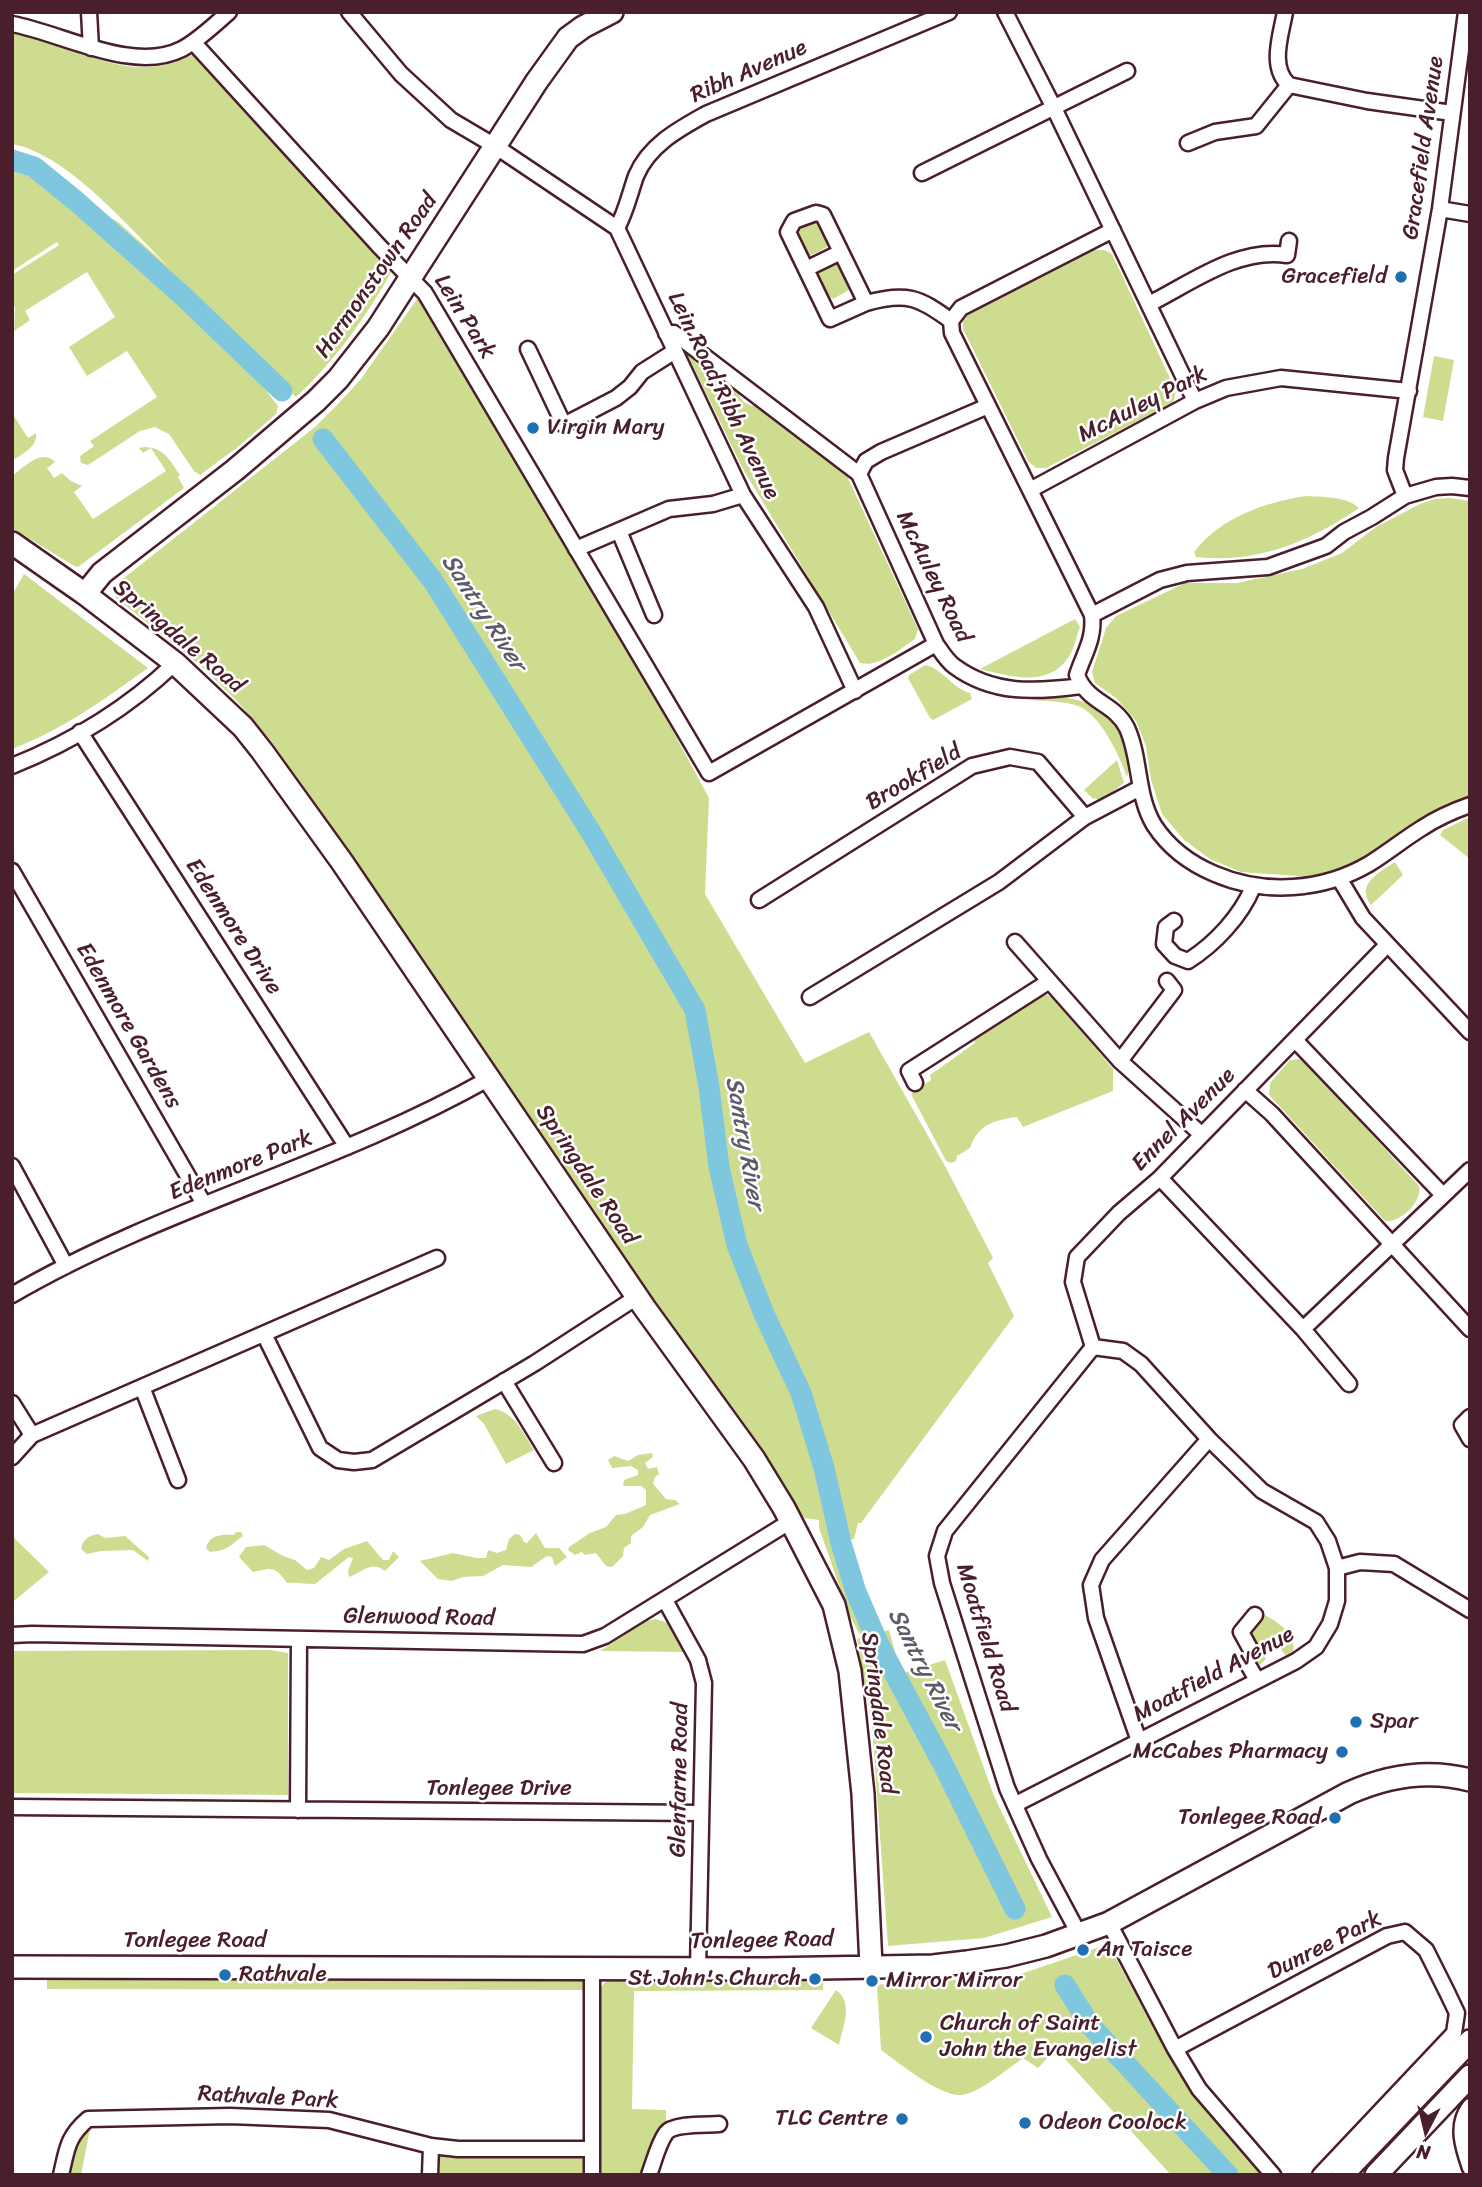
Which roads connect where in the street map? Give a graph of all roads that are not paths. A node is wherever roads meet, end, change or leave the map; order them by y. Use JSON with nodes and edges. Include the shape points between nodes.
{"nodes":[{"id":1,"x":89,"y":12,"type":"edge"},
{"id":2,"x":229,"y":12,"type":"edge"},
{"id":3,"x":349,"y":12,"type":"edge"},
{"id":4,"x":612,"y":12,"type":"edge"},
{"id":5,"x":948,"y":12,"type":"edge"},
{"id":6,"x":1005,"y":12,"type":"edge"},
{"id":7,"x":1285,"y":12,"type":"edge"},
{"id":8,"x":1466,"y":12,"type":"edge"},
{"id":9,"x":12,"y":24,"type":"edge"},
{"id":10,"x":194,"y":43,"type":"junction"},
{"id":11,"x":91,"y":48,"type":"junction"},
{"id":12,"x":1127,"y":71,"type":"dead end"},
{"id":13,"x":1289,"y":85,"type":"junction"},
{"id":14,"x":1054,"y":108,"type":"junction"},
{"id":15,"x":1452,"y":113,"type":"junction"},
{"id":16,"x":1188,"y":143,"type":"dead end"},
{"id":17,"x":495,"y":146,"type":"junction"},
{"id":18,"x":922,"y":173,"type":"dead end"},
{"id":19,"x":1440,"y":209,"type":"junction"},
{"id":20,"x":1470,"y":214,"type":"edge"},
{"id":21,"x":617,"y":228,"type":"junction"},
{"id":22,"x":1113,"y":230,"type":"junction"},
{"id":23,"x":1289,"y":241,"type":"dead end"},
{"id":24,"x":841,"y":252,"type":"junction"},
{"id":25,"x":806,"y":269,"type":"junction"},
{"id":26,"x":411,"y":278,"type":"junction"},
{"id":27,"x":866,"y":303,"type":"junction"},
{"id":28,"x":1149,"y":304,"type":"junction"},
{"id":29,"x":951,"y":321,"type":"junction"},
{"id":30,"x":666,"y":333,"type":"junction"},
{"id":31,"x":528,"y":349,"type":"dead end"},
{"id":32,"x":675,"y":351,"type":"junction"},
{"id":33,"x":1409,"y":391,"type":"junction"},
{"id":34,"x":1195,"y":401,"type":"junction"},
{"id":35,"x":988,"y":406,"type":"junction"},
{"id":36,"x":859,"y":474,"type":"junction"},
{"id":37,"x":1470,"y":488,"type":"edge"},
{"id":38,"x":1030,"y":489,"type":"junction"},
{"id":39,"x":743,"y":495,"type":"junction"},
{"id":40,"x":1405,"y":496,"type":"junction"},
{"id":41,"x":619,"y":531,"type":"junction"},
{"id":42,"x":12,"y":544,"type":"edge"},
{"id":43,"x":576,"y":549,"type":"junction"},
{"id":44,"x":85,"y":594,"type":"junction"},
{"id":45,"x":654,"y":615,"type":"dead end"},
{"id":46,"x":1092,"y":615,"type":"junction"},
{"id":47,"x":936,"y":644,"type":"junction"},
{"id":48,"x":175,"y":663,"type":"junction"},
{"id":49,"x":1081,"y":686,"type":"junction"},
{"id":50,"x":855,"y":691,"type":"junction"},
{"id":51,"x":80,"y":732,"type":"junction"},
{"id":52,"x":12,"y":766,"type":"edge"},
{"id":53,"x":1140,"y":788,"type":"junction"},
{"id":54,"x":1470,"y":805,"type":"edge"},
{"id":55,"x":1085,"y":817,"type":"junction"},
{"id":56,"x":12,"y":871,"type":"edge"},
{"id":57,"x":1339,"y":878,"type":"junction"},
{"id":58,"x":1252,"y":887,"type":"junction"},
{"id":59,"x":759,"y":900,"type":"dead end"},
{"id":60,"x":1174,"y":921,"type":"dead end"},
{"id":61,"x":1015,"y":942,"type":"dead end"},
{"id":62,"x":1387,"y":945,"type":"junction"},
{"id":63,"x":1167,"y":981,"type":"dead end"},
{"id":64,"x":1048,"y":982,"type":"junction"},
{"id":65,"x":810,"y":998,"type":"dead end"},
{"id":66,"x":1470,"y":1032,"type":"edge"},
{"id":67,"x":1295,"y":1040,"type":"junction"},
{"id":68,"x":1120,"y":1061,"type":"junction"},
{"id":69,"x":488,"y":1079,"type":"junction"},
{"id":70,"x":915,"y":1083,"type":"dead end"},
{"id":71,"x":1245,"y":1090,"type":"junction"},
{"id":72,"x":1201,"y":1134,"type":"junction"},
{"id":73,"x":347,"y":1147,"type":"junction"},
{"id":74,"x":12,"y":1166,"type":"edge"},
{"id":75,"x":1470,"y":1170,"type":"edge"},
{"id":76,"x":1160,"y":1178,"type":"junction"},
{"id":77,"x":1443,"y":1195,"type":"junction"},
{"id":78,"x":204,"y":1204,"type":"junction"},
{"id":79,"x":1392,"y":1244,"type":"junction"},
{"id":80,"x":437,"y":1258,"type":"dead end"},
{"id":81,"x":66,"y":1266,"type":"junction"},
{"id":82,"x":12,"y":1295,"type":"edge"},
{"id":83,"x":638,"y":1297,"type":"junction"},
{"id":84,"x":1303,"y":1329,"type":"junction"},
{"id":85,"x":1470,"y":1329,"type":"edge"},
{"id":86,"x":264,"y":1334,"type":"junction"},
{"id":87,"x":1093,"y":1347,"type":"junction"},
{"id":88,"x":504,"y":1381,"type":"junction"},
{"id":89,"x":1349,"y":1384,"type":"dead end"},
{"id":90,"x":142,"y":1387,"type":"junction"},
{"id":91,"x":12,"y":1403,"type":"edge"},
{"id":92,"x":1470,"y":1417,"type":"edge"},
{"id":93,"x":32,"y":1435,"type":"junction"},
{"id":94,"x":1209,"y":1439,"type":"junction"},
{"id":95,"x":1470,"y":1439,"type":"edge"},
{"id":96,"x":12,"y":1457,"type":"edge"},
{"id":97,"x":554,"y":1463,"type":"dead end"},
{"id":98,"x":178,"y":1480,"type":"dead end"},
{"id":99,"x":791,"y":1521,"type":"junction"},
{"id":100,"x":1337,"y":1568,"type":"junction"},
{"id":101,"x":665,"y":1600,"type":"junction"},
{"id":102,"x":1470,"y":1611,"type":"edge"},
{"id":103,"x":1255,"y":1615,"type":"dead end"},
{"id":104,"x":12,"y":1635,"type":"edge"},
{"id":105,"x":299,"y":1639,"type":"junction"},
{"id":106,"x":1257,"y":1680,"type":"junction"},
{"id":107,"x":1139,"y":1741,"type":"junction"},
{"id":108,"x":1470,"y":1780,"type":"edge"},
{"id":109,"x":1016,"y":1804,"type":"junction"},
{"id":110,"x":12,"y":1807,"type":"edge"},
{"id":111,"x":298,"y":1810,"type":"junction"},
{"id":112,"x":701,"y":1813,"type":"junction"},
{"id":113,"x":1109,"y":1923,"type":"junction"},
{"id":114,"x":1079,"y":1934,"type":"junction"},
{"id":115,"x":870,"y":1966,"type":"junction"},
{"id":116,"x":12,"y":1967,"type":"edge"},
{"id":117,"x":592,"y":1968,"type":"junction"},
{"id":118,"x":698,"y":1969,"type":"junction"},
{"id":119,"x":1470,"y":2041,"type":"edge"},
{"id":120,"x":1175,"y":2049,"type":"junction"},
{"id":121,"x":1470,"y":2076,"type":"edge"},
{"id":122,"x":1470,"y":2106,"type":"edge"},
{"id":123,"x":719,"y":2124,"type":"dead end"},
{"id":124,"x":431,"y":2146,"type":"junction"},
{"id":125,"x":592,"y":2149,"type":"junction"},
{"id":126,"x":1470,"y":2170,"type":"edge"},
{"id":127,"x":61,"y":2175,"type":"edge"},
{"id":128,"x":430,"y":2175,"type":"edge"},
{"id":129,"x":592,"y":2175,"type":"edge"},
{"id":130,"x":649,"y":2175,"type":"edge"},
{"id":131,"x":1273,"y":2175,"type":"edge"},
{"id":132,"x":1320,"y":2175,"type":"edge"},
{"id":133,"x":1342,"y":2175,"type":"edge"},
{"id":134,"x":1376,"y":2175,"type":"edge"},
{"id":135,"x":1461,"y":2175,"type":"edge"}],
"edges":[{"from":1,"to":11,"type":"street"},
{"from":2,"to":10,"type":"street"},
{"from":3,"to":17,"type":"street","via":[[401,74],[451,120]]},
{"from":4,"to":17,"type":"street","name":"Harmonstown Road","via":[[568,38]]},
{"from":5,"to":21,"type":"street","name":"Ribh Avenue","via":[[706,114],[676,131],[651,151],[638,172]]},
{"from":6,"to":14,"type":"street"},
{"from":7,"to":13,"type":"street","via":[[1278,56],[1279,70]]},
{"from":8,"to":15,"type":"street","name":"Gracefield Avenue"},
{"from":9,"to":11,"type":"street"},
{"from":10,"to":11,"type":"street","via":[[166,56]]},
{"from":10,"to":26,"type":"street","name":"Lein Park"},
{"from":12,"to":14,"type":"street"},
{"from":13,"to":15,"type":"street"},
{"from":13,"to":16,"type":"street","via":[[1256,125],[1215,132]]},
{"from":14,"to":18,"type":"street"},
{"from":14,"to":22,"type":"street"},
{"from":15,"to":19,"type":"street","name":"Gracefield Avenue"},
{"from":17,"to":21,"type":"street"},
{"from":17,"to":26,"type":"street","name":"Harmonstown Road"},
{"from":19,"to":20,"type":"street"},
{"from":19,"to":33,"type":"street","name":"Gracefield Avenue"},
{"from":21,"to":30,"type":"street","name":"Lein Road;Ribh Avenue"},
{"from":22,"to":28,"type":"street"},
{"from":22,"to":29,"type":"street","via":[[961,308]]},
{"from":23,"to":28,"type":"street","via":[[1287,256],[1272,253],[1234,260]]},
{"from":24,"to":25,"type":"street"},
{"from":24,"to":25,"type":"street","via":[[823,215],[794,221],[788,232]]},
{"from":24,"to":27,"type":"street"},
{"from":25,"to":27,"type":"street","via":[[830,319]]},
{"from":26,"to":43,"type":"street","name":"Lein Park","via":[[425,293]]},
{"from":26,"to":44,"type":"street","name":"Harmonstown Road","via":[[365,345],[316,401],[102,573]]},
{"from":27,"to":29,"type":"street","via":[[892,296],[925,302]]},
{"from":28,"to":34,"type":"street"},
{"from":29,"to":35,"type":"street","via":[[952,333]]},
{"from":30,"to":32,"type":"street","name":"Lein Road;Ribh Avenue"},
{"from":30,"to":36,"type":"street","name":"McAuley Road","via":[[674,332]]},
{"from":31,"to":32,"type":"street","name":"Lein Park","via":[[564,425],[615,398]]},
{"from":32,"to":39,"type":"street","name":"Lein Road;Ribh Avenue"},
{"from":33,"to":34,"type":"street","name":"McAuley Park","via":[[1281,378],[1226,388]]},
{"from":33,"to":40,"type":"street","name":"Gracefield Avenue","via":[[1395,470]]},
{"from":34,"to":38,"type":"street","name":"McAuley Park"},
{"from":35,"to":36,"type":"street","via":[[881,452],[866,461]]},
{"from":35,"to":38,"type":"street"},
{"from":36,"to":47,"type":"street","name":"McAuley Road"},
{"from":37,"to":40,"type":"street","via":[[1436,487]]},
{"from":38,"to":46,"type":"street"},
{"from":39,"to":41,"type":"street","via":[[669,509]]},
{"from":39,"to":50,"type":"street","name":"Lein Road;Ribh Avenue","via":[[816,607]]},
{"from":40,"to":46,"type":"street","via":[[1326,546],[1268,567],[1187,573],[1160,580]]},
{"from":41,"to":43,"type":"street"},
{"from":41,"to":45,"type":"street"},
{"from":42,"to":44,"type":"street","name":"Springdale Road"},
{"from":43,"to":50,"type":"street","name":"Lein Park","via":[[709,773]]},
{"from":44,"to":48,"type":"street","name":"Springdale Road"},
{"from":46,"to":49,"type":"street","via":[[1090,646],[1077,675]]},
{"from":47,"to":49,"type":"street","name":"McAuley Road","via":[[952,665],[988,685],[1038,691]]},
{"from":47,"to":50,"type":"street"},
{"from":48,"to":51,"type":"street","via":[[147,690]]},
{"from":48,"to":69,"type":"street","name":"Springdale Road","via":[[262,751]]},
{"from":49,"to":53,"type":"street","via":[[1125,725]]},
{"from":51,"to":52,"type":"street"},
{"from":51,"to":73,"type":"street","name":"Edenmore Drive"},
{"from":53,"to":55,"type":"street"},
{"from":53,"to":58,"type":"street","via":[[1154,824],[1181,855]]},
{"from":54,"to":57,"type":"street","via":[[1439,818]]},
{"from":55,"to":59,"type":"street","name":"Brookfield","via":[[1038,762],[1010,757],[972,766]]},
{"from":55,"to":65,"type":"street","via":[[999,882]]},
{"from":56,"to":78,"type":"street","name":"Edenmore Gardens"},
{"from":57,"to":58,"type":"street"},
{"from":57,"to":62,"type":"street","via":[[1363,918]]},
{"from":58,"to":60,"type":"street","via":[[1245,905],[1203,952],[1188,961],[1164,944],[1166,927]]},
{"from":61,"to":64,"type":"street"},
{"from":62,"to":66,"type":"street"},
{"from":62,"to":67,"type":"street","name":"Ennel Avenue"},
{"from":63,"to":68,"type":"street","via":[[1174,990]]},
{"from":64,"to":68,"type":"street"},
{"from":64,"to":70,"type":"street","via":[[909,1070]]},
{"from":67,"to":71,"type":"street","name":"Ennel Avenue"},
{"from":67,"to":77,"type":"street"},
{"from":68,"to":72,"type":"street"},
{"from":69,"to":73,"type":"street","name":"Edenmore Park"},
{"from":69,"to":83,"type":"street","name":"Springdale Road"},
{"from":71,"to":72,"type":"street","name":"Ennel Avenue"},
{"from":71,"to":79,"type":"street"},
{"from":72,"to":76,"type":"street","name":"Ennel Avenue"},
{"from":73,"to":78,"type":"street","name":"Edenmore Park"},
{"from":74,"to":81,"type":"street"},
{"from":75,"to":77,"type":"street"},
{"from":76,"to":84,"type":"street"},
{"from":76,"to":87,"type":"street","name":"Ennel Avenue","via":[[1077,1257],[1073,1282]]},
{"from":77,"to":79,"type":"street"},
{"from":78,"to":81,"type":"street","name":"Edenmore Park"},
{"from":79,"to":84,"type":"street"},
{"from":79,"to":85,"type":"street"},
{"from":80,"to":86,"type":"street"},
{"from":81,"to":82,"type":"street","name":"Edenmore Park"},
{"from":83,"to":88,"type":"street"},
{"from":83,"to":99,"type":"street","name":"Springdale Road","via":[[754,1460]]},
{"from":84,"to":89,"type":"street"},
{"from":86,"to":88,"type":"street","via":[[311,1434],[320,1448],[338,1460],[372,1460]]},
{"from":86,"to":90,"type":"street"},
{"from":87,"to":94,"type":"street","name":"Moatfield Avenue","via":[[1123,1351],[1141,1364]]},
{"from":87,"to":109,"type":"street","name":"Moatfield Road","via":[[945,1531],[937,1556],[1003,1777]]},
{"from":88,"to":97,"type":"street"},
{"from":90,"to":93,"type":"street"},
{"from":90,"to":98,"type":"street"},
{"from":91,"to":93,"type":"street"},
{"from":92,"to":95,"type":"street","via":[[1462,1425]]},
{"from":93,"to":96,"type":"street"},
{"from":94,"to":100,"type":"street","name":"Moatfield Avenue","via":[[1262,1491],[1316,1521]]},
{"from":94,"to":107,"type":"street","via":[[1102,1560],[1091,1585],[1096,1618]]},
{"from":99,"to":101,"type":"street","name":"Glenwood Road"},
{"from":99,"to":115,"type":"street","name":"Springdale Road","via":[[834,1605],[850,1671],[863,1794]]},
{"from":100,"to":102,"type":"street","via":[[1360,1562],[1394,1564]]},
{"from":100,"to":106,"type":"street","name":"Moatfield Avenue","via":[[1337,1601],[1316,1647]]},
{"from":101,"to":105,"type":"street","name":"Glenwood Road","via":[[583,1644]]},
{"from":101,"to":112,"type":"street","name":"Glenfarne Road","via":[[698,1660],[704,1683]]},
{"from":103,"to":106,"type":"street","via":[[1241,1632],[1252,1652],[1247,1663]]},
{"from":104,"to":105,"type":"street","name":"Glenwood Road"},
{"from":105,"to":111,"type":"street"},
{"from":106,"to":107,"type":"street","name":"Moatfield Avenue"},
{"from":107,"to":109,"type":"street","name":"Moatfield Avenue"},
{"from":108,"to":113,"type":"street","name":"Tonlegee Road","via":[[1413,1775],[1378,1781]]},
{"from":109,"to":114,"type":"street","name":"Moatfield Road"},
{"from":110,"to":111,"type":"street","name":"Tonlegee Drive"},
{"from":111,"to":112,"type":"street","name":"Tonlegee Drive"},
{"from":112,"to":118,"type":"street","name":"Glenfarne Road"},
{"from":113,"to":114,"type":"street","name":"Tonlegee Road"},
{"from":113,"to":120,"type":"street"},
{"from":114,"to":115,"type":"street","name":"Tonlegee Road","via":[[978,1960]]},
{"from":115,"to":118,"type":"street","name":"Tonlegee Road"},
{"from":116,"to":117,"type":"street","name":"Tonlegee Road"},
{"from":117,"to":118,"type":"street","name":"Tonlegee Road"},
{"from":117,"to":125,"type":"street"},
{"from":119,"to":133,"type":"street"},
{"from":120,"to":131,"type":"street","via":[[1199,2089]]},
{"from":120,"to":132,"type":"street","name":"Dunree Park","via":[[1387,1936],[1405,1932],[1416,1940],[1426,1950],[1457,2013],[1454,2033]]},
{"from":121,"to":134,"type":"street"},
{"from":122,"to":126,"type":"street","via":[[1463,2116],[1462,2142]]},
{"from":123,"to":130,"type":"street","via":[[683,2126],[666,2133]]},
{"from":124,"to":125,"type":"street","name":"Rathvale Park"},
{"from":124,"to":127,"type":"street","name":"Rathvale Park","via":[[328,2120],[230,2116],[88,2119],[74,2131]]},
{"from":124,"to":128,"type":"street"},
{"from":125,"to":129,"type":"street"},
{"from":126,"to":135,"type":"street"}]}
